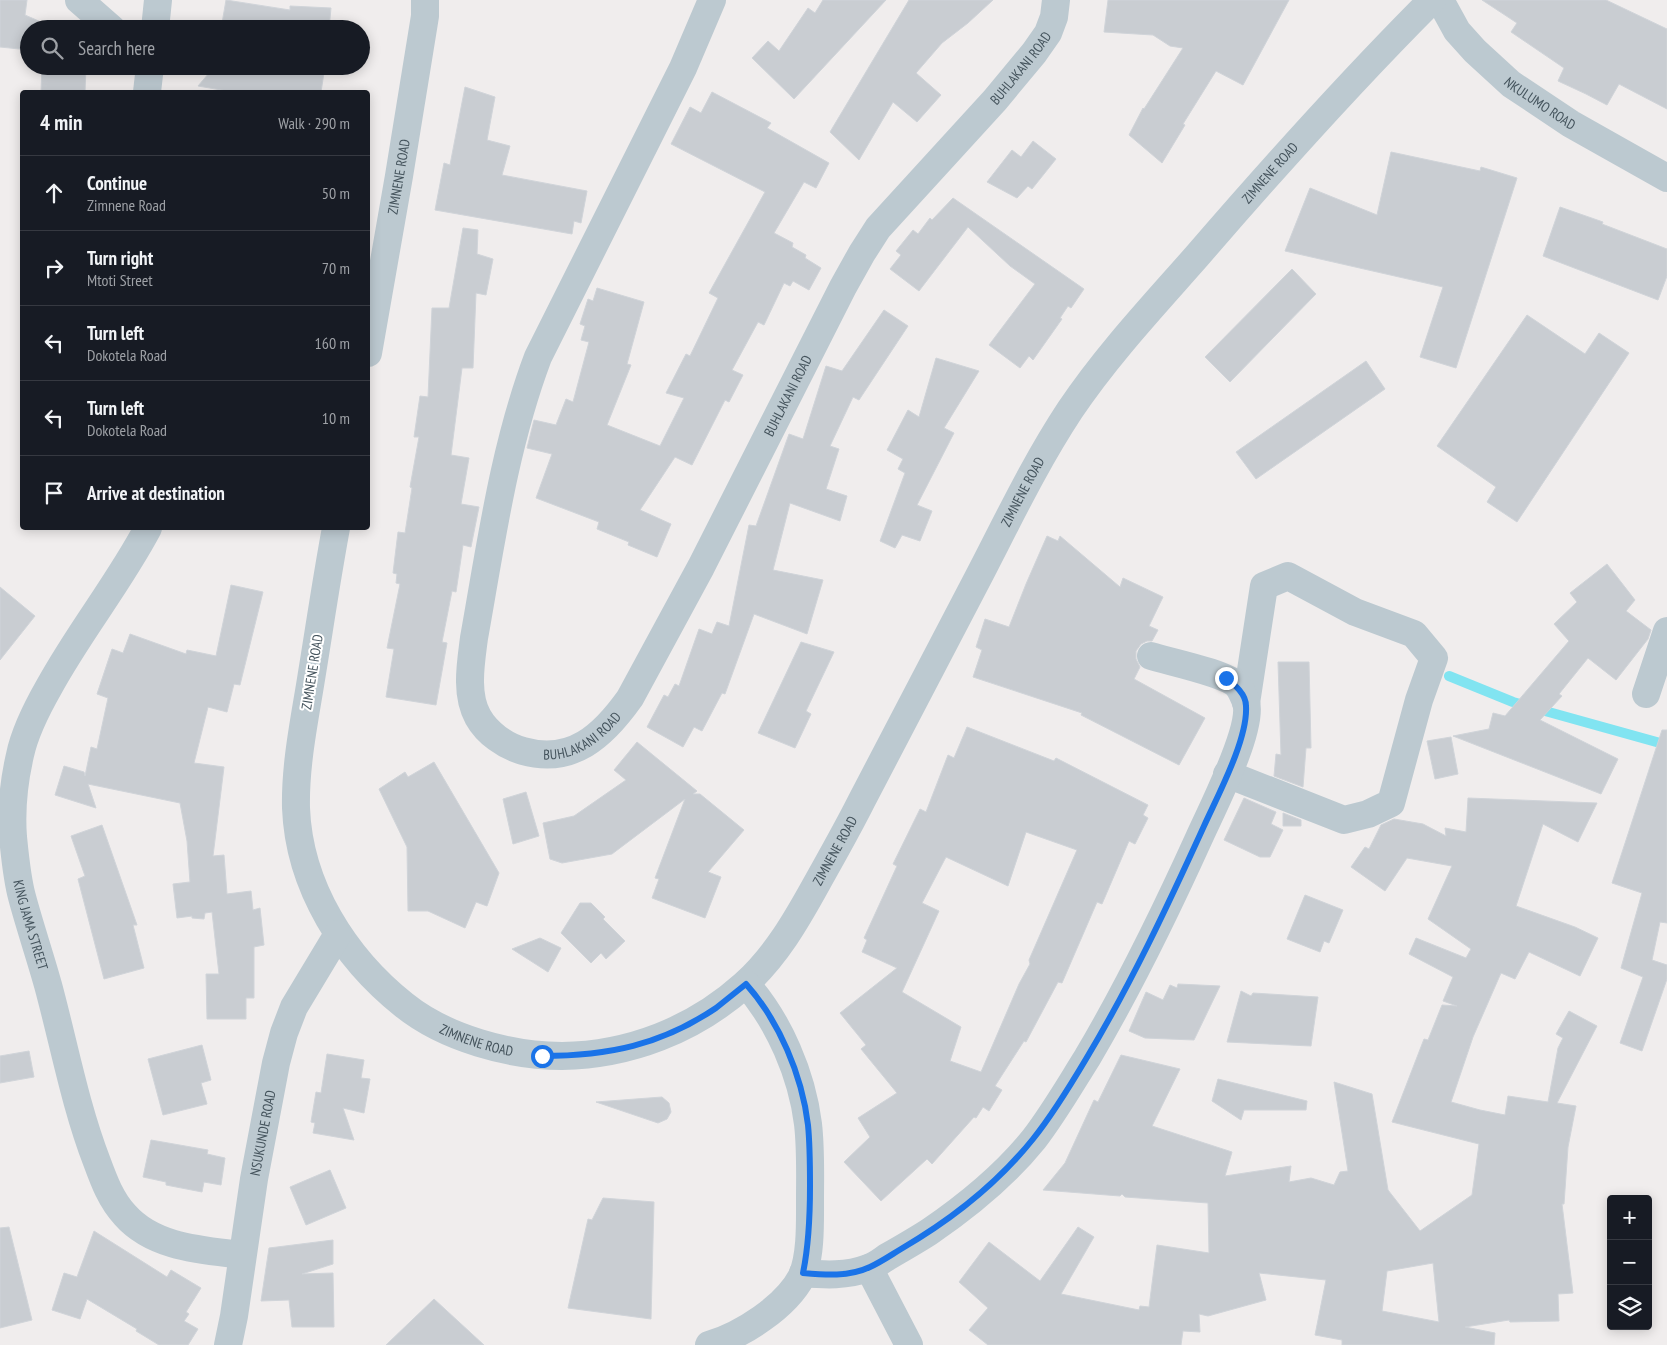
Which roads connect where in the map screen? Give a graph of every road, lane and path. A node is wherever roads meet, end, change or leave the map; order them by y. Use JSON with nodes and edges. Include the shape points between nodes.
{"nodes":[{"id":1,"x":79,"y":0,"type":"edge"},
{"id":2,"x":158,"y":0,"type":"edge"},
{"id":3,"x":425,"y":0,"type":"edge"},
{"id":4,"x":712,"y":0,"type":"edge"},
{"id":5,"x":1056,"y":0,"type":"edge"},
{"id":6,"x":1432,"y":0,"type":"edge"},
{"id":7,"x":1440,"y":0,"type":"edge"},
{"id":8,"x":102,"y":20,"type":"edge"},
{"id":9,"x":156,"y":20,"type":"edge"},
{"id":10,"x":149,"y":75,"type":"edge"},
{"id":11,"x":147,"y":90,"type":"edge"},
{"id":12,"x":1667,"y":178,"type":"edge"},
{"id":13,"x":370,"y":342,"type":"edge"},
{"id":14,"x":147,"y":530,"type":"edge"},
{"id":15,"x":336,"y":530,"type":"edge"},
{"id":16,"x":1667,"y":631,"type":"edge"},
{"id":17,"x":1151,"y":656,"type":"dead end"},
{"id":18,"x":1646,"y":694,"type":"dead end"},
{"id":19,"x":1246,"y":703,"type":"junction"},
{"id":20,"x":1227,"y":774,"type":"junction"},
{"id":21,"x":338,"y":934,"type":"junction"},
{"id":22,"x":746,"y":984,"type":"junction"},
{"id":23,"x":242,"y":1255,"type":"junction"},
{"id":24,"x":869,"y":1268,"type":"junction"},
{"id":25,"x":803,"y":1273,"type":"junction"},
{"id":26,"x":228,"y":1345,"type":"edge"},
{"id":27,"x":710,"y":1345,"type":"edge"},
{"id":28,"x":909,"y":1345,"type":"edge"}],
"edges":[{"from":1,"to":8,"type":"street"},
{"from":2,"to":9,"type":"street"},
{"from":3,"to":13,"type":"street","name":"ZIMNENE ROAD","via":[[425,16]]},
{"from":4,"to":5,"type":"street","name":"BUHLAKANI ROAD","via":[[683,68],[538,357],[511,441],[474,638],[470,684],[478,717],[492,733],[514,748],[538,755],[558,755],[580,747],[609,724],[630,698],[862,253],[878,228],[1034,53],[1048,33]]},
{"from":6,"to":22,"type":"street","name":"ZIMNENE ROAD","via":[[1262,181],[1128,334],[1074,405],[1030,476],[793,927],[772,957]]},
{"from":7,"to":12,"type":"street","name":"NKULUMO ROAD","via":[[1457,31],[1511,84],[1571,124]]},
{"from":10,"to":11,"type":"street"},
{"from":14,"to":23,"type":"street","name":"KING JAMA STREET","via":[[66,656],[35,713],[21,752],[15,784],[13,836],[21,895],[89,1141],[108,1191],[125,1216],[165,1241]]},
{"from":15,"to":21,"type":"street","name":"ZIMNENE ROAD","via":[[299,751],[296,810],[308,875]]},
{"from":16,"to":18,"type":"street"},
{"from":17,"to":19,"type":"street","via":[[1226,678],[1238,686]]},
{"from":19,"to":20,"type":"street","via":[[1246,721]]},
{"from":19,"to":20,"type":"street","via":[[1264,586],[1288,576],[1355,612],[1414,634],[1434,658],[1419,700],[1392,803],[1344,820]]},
{"from":20,"to":24,"type":"street","via":[[1132,977],[1064,1096],[1033,1139],[955,1214]]},
{"from":21,"to":22,"type":"street","name":"ZIMNENE ROAD","via":[[358,962],[413,1012],[458,1035],[506,1051],[542,1056],[616,1051],[651,1040],[693,1022]]},
{"from":21,"to":23,"type":"street","name":"NSUKUNDE ROAD","via":[[294,1007],[284,1033],[265,1112]]},
{"from":22,"to":25,"type":"street","via":[[783,1043],[802,1096],[808,1132],[810,1209]]},
{"from":23,"to":26,"type":"street","name":"NSUKUNDE ROAD"},
{"from":24,"to":25,"type":"street","via":[[824,1275]]},
{"from":24,"to":28,"type":"street"},
{"from":25,"to":27,"type":"street","via":[[777,1306],[738,1332]]}]}
